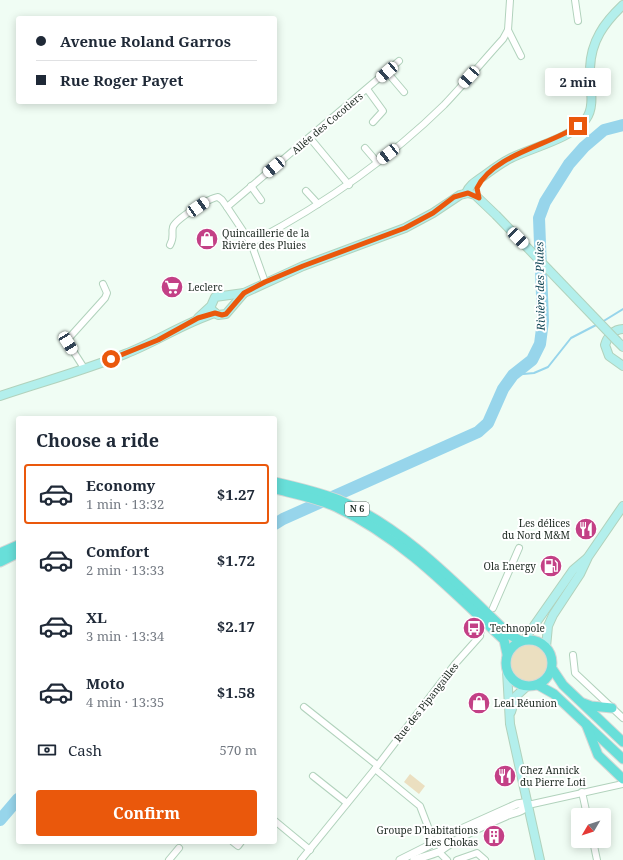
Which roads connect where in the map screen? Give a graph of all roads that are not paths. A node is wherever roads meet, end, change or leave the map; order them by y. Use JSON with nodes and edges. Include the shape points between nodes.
{"nodes":[{"id":1,"x":510,"y":0,"type":"edge"},
{"id":2,"x":583,"y":0,"type":"edge"},
{"id":3,"x":576,"y":3,"type":"edge"},
{"id":4,"x":623,"y":5,"type":"edge"},
{"id":5,"x":578,"y":20,"type":"dead end"},
{"id":6,"x":508,"y":30,"type":"junction"},
{"id":7,"x":521,"y":56,"type":"dead end"},
{"id":8,"x":399,"y":61,"type":"dead end"},
{"id":9,"x":387,"y":72,"type":"junction"},
{"id":10,"x":367,"y":89,"type":"junction"},
{"id":11,"x":404,"y":92,"type":"dead end"},
{"id":12,"x":373,"y":122,"type":"dead end"},
{"id":13,"x":310,"y":138,"type":"junction"},
{"id":14,"x":365,"y":148,"type":"dead end"},
{"id":15,"x":377,"y":162,"type":"junction"},
{"id":16,"x":483,"y":176,"type":"junction"},
{"id":17,"x":349,"y":185,"type":"junction"},
{"id":18,"x":251,"y":186,"type":"junction"},
{"id":19,"x":306,"y":191,"type":"dead end"},
{"id":20,"x":466,"y":193,"type":"junction"},
{"id":21,"x":479,"y":198,"type":"junction"},
{"id":22,"x":261,"y":200,"type":"dead end"},
{"id":23,"x":318,"y":204,"type":"junction"},
{"id":24,"x":227,"y":207,"type":"junction"},
{"id":25,"x":250,"y":243,"type":"junction"},
{"id":26,"x":170,"y":245,"type":"dead end"},
{"id":27,"x":265,"y":282,"type":"junction"},
{"id":28,"x":103,"y":284,"type":"dead end"},
{"id":29,"x":244,"y":293,"type":"junction"},
{"id":30,"x":224,"y":296,"type":"junction"},
{"id":31,"x":211,"y":306,"type":"junction"},
{"id":32,"x":231,"y":306,"type":"junction"},
{"id":33,"x":215,"y":313,"type":"junction"},
{"id":34,"x":198,"y":318,"type":"junction"},
{"id":35,"x":623,"y":329,"type":"edge"},
{"id":36,"x":620,"y":344,"type":"edge"},
{"id":37,"x":623,"y":366,"type":"edge"},
{"id":38,"x":84,"y":368,"type":"junction"},
{"id":39,"x":0,"y":396,"type":"edge"},
{"id":40,"x":277,"y":482,"type":"edge"},
{"id":41,"x":277,"y":490,"type":"edge"},
{"id":42,"x":623,"y":506,"type":"edge"},
{"id":43,"x":16,"y":546,"type":"edge"},
{"id":44,"x":519,"y":548,"type":"dead end"},
{"id":45,"x":0,"y":553,"type":"edge"},
{"id":46,"x":16,"y":554,"type":"edge"},
{"id":47,"x":588,"y":557,"type":"junction"},
{"id":48,"x":0,"y":562,"type":"edge"},
{"id":49,"x":426,"y":562,"type":"junction"},
{"id":50,"x":493,"y":608,"type":"dead end"},
{"id":51,"x":480,"y":636,"type":"tunnel mouth"},
{"id":52,"x":523,"y":641,"type":"junction"},
{"id":53,"x":546,"y":647,"type":"junction"},
{"id":54,"x":507,"y":654,"type":"junction"},
{"id":55,"x":573,"y":656,"type":"dead end"},
{"id":56,"x":553,"y":670,"type":"junction"},
{"id":57,"x":507,"y":671,"type":"junction"},
{"id":58,"x":538,"y":685,"type":"junction"},
{"id":59,"x":526,"y":687,"type":"junction"},
{"id":60,"x":580,"y":702,"type":"junction"},
{"id":61,"x":304,"y":707,"type":"dead end"},
{"id":62,"x":612,"y":708,"type":"junction"},
{"id":63,"x":510,"y":716,"type":"junction"},
{"id":64,"x":623,"y":716,"type":"edge"},
{"id":65,"x":585,"y":723,"type":"junction"},
{"id":66,"x":623,"y":742,"type":"edge"},
{"id":67,"x":623,"y":759,"type":"edge"},
{"id":68,"x":376,"y":767,"type":"junction"},
{"id":69,"x":313,"y":776,"type":"dead end"},
{"id":70,"x":623,"y":779,"type":"edge"},
{"id":71,"x":623,"y":784,"type":"edge"},
{"id":72,"x":582,"y":792,"type":"junction"},
{"id":73,"x":347,"y":804,"type":"junction"},
{"id":74,"x":528,"y":805,"type":"junction"},
{"id":75,"x":585,"y":808,"type":"edge"},
{"id":76,"x":277,"y":823,"type":"edge"},
{"id":77,"x":434,"y":841,"type":"junction"},
{"id":78,"x":179,"y":848,"type":"dead end"},
{"id":79,"x":594,"y":848,"type":"edge"},
{"id":80,"x":310,"y":850,"type":"junction"},
{"id":81,"x":439,"y":850,"type":"junction"},
{"id":82,"x":169,"y":860,"type":"edge"},
{"id":83,"x":302,"y":860,"type":"edge"},
{"id":84,"x":400,"y":860,"type":"edge"},
{"id":85,"x":414,"y":860,"type":"edge"},
{"id":86,"x":447,"y":860,"type":"edge"},
{"id":87,"x":457,"y":860,"type":"edge"},
{"id":88,"x":486,"y":860,"type":"edge"},
{"id":89,"x":540,"y":860,"type":"edge"},
{"id":90,"x":597,"y":860,"type":"edge"}],
"edges":[{"from":1,"to":6,"type":"street"},
{"from":2,"to":3,"type":"street"},
{"from":3,"to":5,"type":"street"},
{"from":4,"to":16,"type":"main road","via":[[603,26],[593,48],[590,68],[591,105],[587,118],[563,135],[511,158]]},
{"from":6,"to":7,"type":"street"},
{"from":6,"to":15,"type":"street","via":[[503,39],[444,104],[409,137]]},
{"from":8,"to":9,"type":"street","name":"Allée des Cocotiers"},
{"from":9,"to":10,"type":"street","name":"Allée des Cocotiers"},
{"from":9,"to":11,"type":"street"},
{"from":10,"to":12,"type":"street","name":"Allée des Cocotiers","via":[[383,110]]},
{"from":10,"to":13,"type":"street","name":"Allée des Cocotiers"},
{"from":13,"to":17,"type":"street"},
{"from":13,"to":18,"type":"street","name":"Allée des Cocotiers"},
{"from":14,"to":15,"type":"street"},
{"from":15,"to":17,"type":"street"},
{"from":16,"to":20,"type":"main road","via":[[471,185]]},
{"from":16,"to":21,"type":"main road","via":[[477,188]]},
{"from":17,"to":23,"type":"street"},
{"from":18,"to":22,"type":"street"},
{"from":18,"to":24,"type":"street","name":"Allée des Cocotiers"},
{"from":19,"to":23,"type":"street"},
{"from":20,"to":21,"type":"main road"},
{"from":20,"to":27,"type":"main road","via":[[454,197],[433,213],[405,228]]},
{"from":21,"to":36,"type":"main road","bridge":true},
{"from":23,"to":25,"type":"street"},
{"from":24,"to":25,"type":"street"},
{"from":24,"to":26,"type":"street","via":[[218,197],[209,199],[176,223],[173,230],[174,239]]},
{"from":25,"to":27,"type":"street"},
{"from":27,"to":29,"type":"main road"},
{"from":28,"to":38,"type":"street","via":[[107,293],[105,298],[69,338],[68,343]]},
{"from":29,"to":30,"type":"main road"},
{"from":29,"to":32,"type":"main road"},
{"from":30,"to":31,"type":"main road","via":[[215,297]]},
{"from":30,"to":32,"type":"main road","via":[[228,298]]},
{"from":31,"to":33,"type":"main road"},
{"from":31,"to":34,"type":"main road"},
{"from":32,"to":33,"type":"main road","via":[[226,314]]},
{"from":33,"to":34,"type":"main road"},
{"from":34,"to":38,"type":"main road","via":[[158,340]]},
{"from":35,"to":37,"type":"main road","via":[[617,330],[604,345],[609,356]]},
{"from":38,"to":39,"type":"main road"},
{"from":40,"to":49,"type":"main road","number":"N 6","via":[[339,500],[365,513],[400,536]]},
{"from":41,"to":49,"type":"main road","number":"N 6","via":[[335,507],[378,530]]},
{"from":42,"to":47,"type":"main road"},
{"from":43,"to":45,"type":"main road"},
{"from":44,"to":50,"type":"street"},
{"from":46,"to":48,"type":"main road"},
{"from":47,"to":52,"type":"main road","via":[[573,570]]},
{"from":47,"to":53,"type":"main road","via":[[548,626]]},
{"from":49,"to":52,"type":"main road","number":"N 6","via":[[510,635]]},
{"from":49,"to":54,"type":"main road","number":"N 6","via":[[504,640]]},
{"from":51,"to":68,"type":"street","name":"Rue des Pipangailles","via":[[455,664]]},
{"from":52,"to":53,"type":"main road","number":"N 6","via":[[538,641]]},
{"from":52,"to":54,"type":"main road"},
{"from":53,"to":56,"type":"main road","via":[[551,656]]},
{"from":54,"to":57,"type":"main road","number":"N 6"},
{"from":55,"to":62,"type":"street","via":[[575,673]]},
{"from":56,"to":58,"type":"main road"},
{"from":56,"to":60,"type":"main road","via":[[563,685]]},
{"from":57,"to":59,"type":"main road","via":[[511,679]]},
{"from":57,"to":63,"type":"main road"},
{"from":58,"to":59,"type":"main road"},
{"from":58,"to":65,"type":"main road","via":[[554,694]]},
{"from":59,"to":63,"type":"main road","via":[[516,696]]},
{"from":60,"to":62,"type":"main road"},
{"from":60,"to":66,"type":"main road"},
{"from":61,"to":68,"type":"street"},
{"from":62,"to":64,"type":"street"},
{"from":63,"to":74,"type":"main road"},
{"from":65,"to":67,"type":"main road"},
{"from":65,"to":70,"type":"main road","via":[[598,755]]},
{"from":68,"to":73,"type":"street","name":"Rue des Pipangailles"},
{"from":68,"to":77,"type":"street","via":[[420,806]]},
{"from":69,"to":73,"type":"street"},
{"from":71,"to":72,"type":"street"},
{"from":72,"to":74,"type":"street"},
{"from":72,"to":75,"type":"street"},
{"from":73,"to":80,"type":"street","name":"Rue des Pipangailles"},
{"from":74,"to":77,"type":"street","via":[[517,804]]},
{"from":74,"to":81,"type":"street","via":[[524,810],[476,829]]},
{"from":74,"to":89,"type":"main road"},
{"from":76,"to":80,"type":"street"},
{"from":77,"to":81,"type":"street","via":[[443,844]]},
{"from":77,"to":81,"type":"street","via":[[431,850]]},
{"from":77,"to":84,"type":"street"},
{"from":78,"to":82,"type":"street"},
{"from":79,"to":90,"type":"street"},
{"from":80,"to":83,"type":"street","name":"Rue des Pipangailles"},
{"from":81,"to":85,"type":"street"},
{"from":81,"to":86,"type":"street"},
{"from":87,"to":88,"type":"street","via":[[476,854]]}]}
